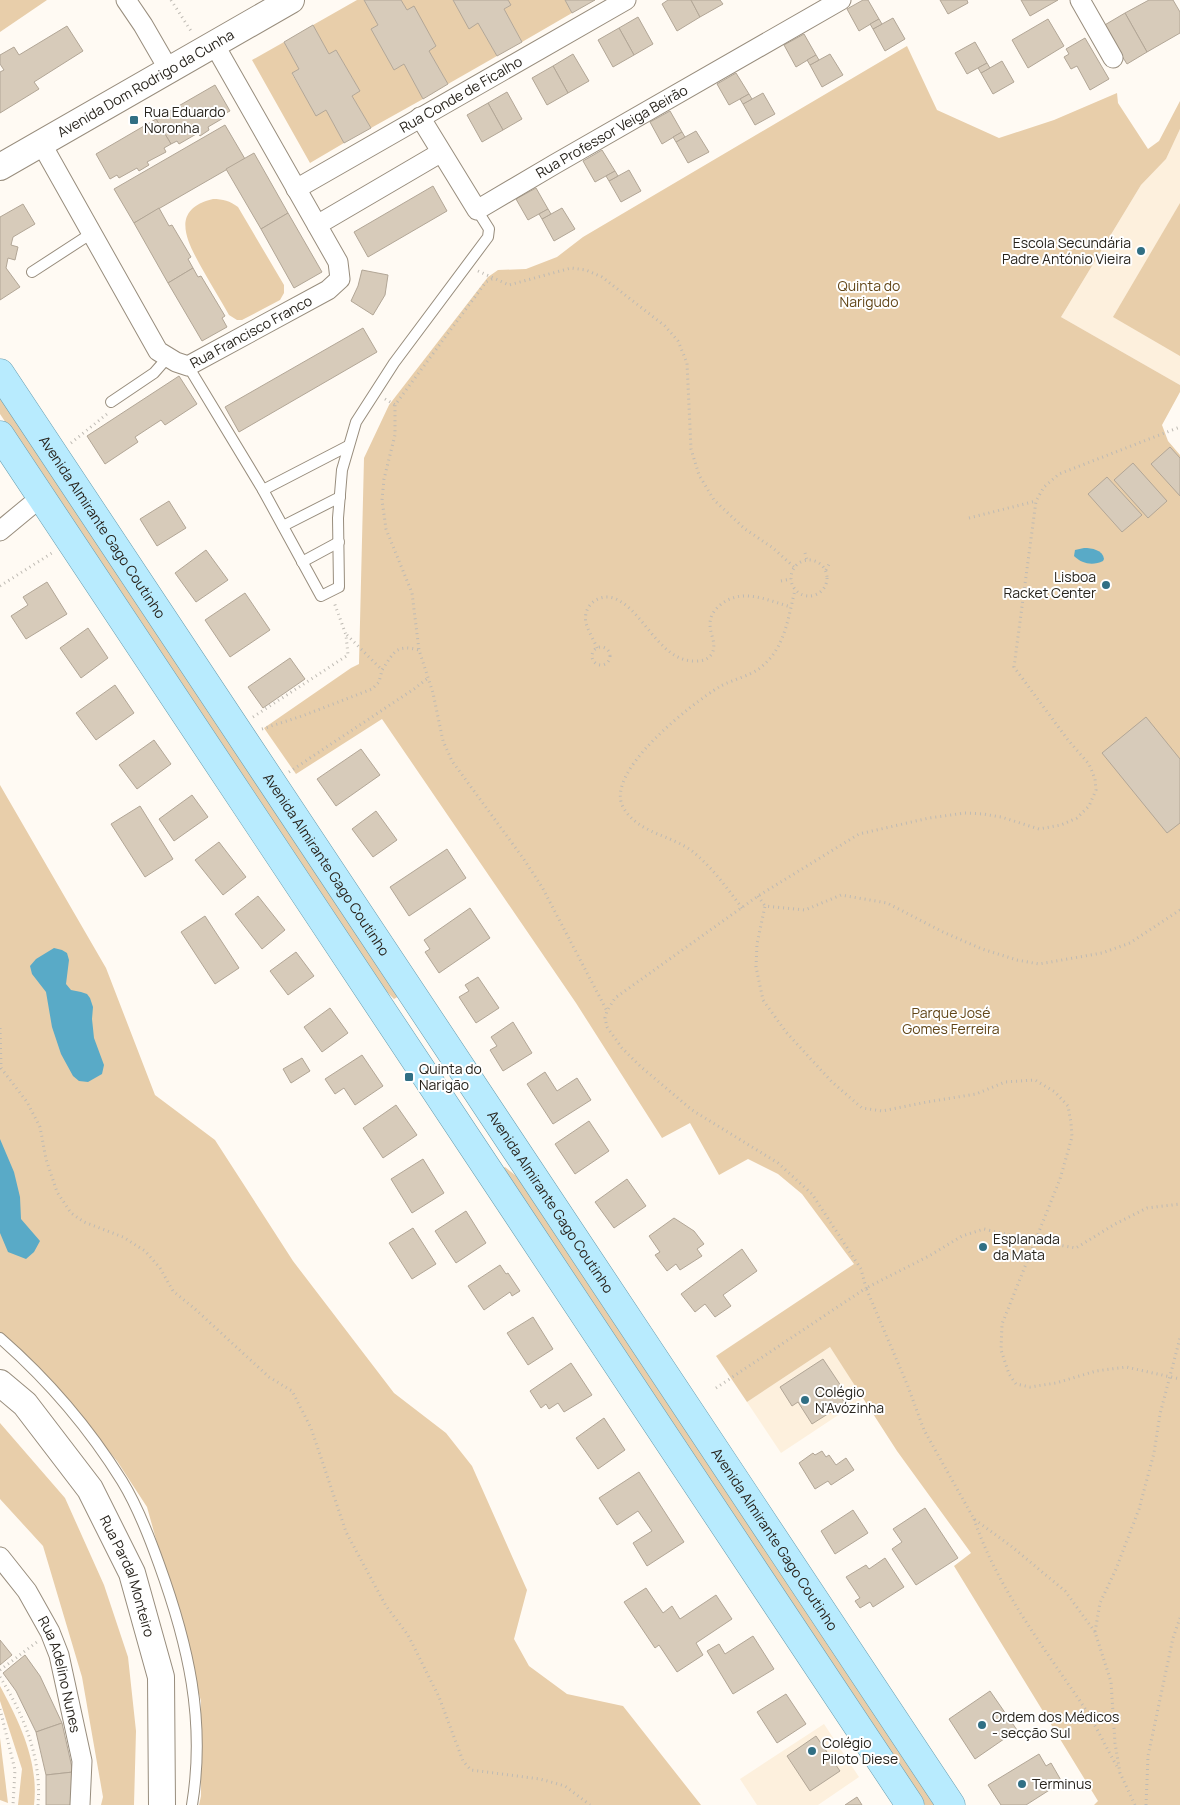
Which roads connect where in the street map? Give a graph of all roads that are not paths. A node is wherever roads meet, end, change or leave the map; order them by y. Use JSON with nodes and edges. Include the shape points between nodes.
{"nodes":[{"id":1,"x":126,"y":0,"type":"edge"},
{"id":2,"x":291,"y":0,"type":"edge"},
{"id":3,"x":626,"y":0,"type":"edge"},
{"id":4,"x":841,"y":0,"type":"edge"},
{"id":5,"x":1080,"y":0,"type":"edge"},
{"id":6,"x":214,"y":44,"type":"junction"},
{"id":7,"x":1113,"y":58,"type":"dead end"},
{"id":8,"x":163,"y":60,"type":"junction"},
{"id":9,"x":420,"y":117,"type":"junction"},
{"id":10,"x":41,"y":143,"type":"junction"},
{"id":11,"x":440,"y":153,"type":"junction"},
{"id":12,"x":0,"y":167,"type":"edge"},
{"id":13,"x":296,"y":189,"type":"junction"},
{"id":14,"x":477,"y":210,"type":"junction"},
{"id":15,"x":317,"y":225,"type":"junction"},
{"id":16,"x":92,"y":233,"type":"junction"},
{"id":17,"x":32,"y":272,"type":"dead end"},
{"id":18,"x":168,"y":357,"type":"junction"},
{"id":19,"x":188,"y":366,"type":"junction"},
{"id":20,"x":0,"y":373,"type":"edge"},
{"id":21,"x":111,"y":402,"type":"road end"},
{"id":22,"x":0,"y":435,"type":"edge"},
{"id":23,"x":348,"y":446,"type":"junction"},
{"id":24,"x":263,"y":490,"type":"junction"},
{"id":25,"x":41,"y":497,"type":"junction"},
{"id":26,"x":340,"y":497,"type":"junction"},
{"id":27,"x":283,"y":526,"type":"junction"},
{"id":28,"x":0,"y":532,"type":"edge"},
{"id":29,"x":339,"y":542,"type":"junction"},
{"id":30,"x":302,"y":562,"type":"junction"},
{"id":31,"x":455,"y":1058,"type":"junction"},
{"id":32,"x":427,"y":1078,"type":"junction"},
{"id":33,"x":475,"y":1089,"type":"junction"},
{"id":34,"x":447,"y":1108,"type":"junction"},
{"id":35,"x":0,"y":1338,"type":"edge"},
{"id":36,"x":0,"y":1383,"type":"edge"},
{"id":37,"x":0,"y":1557,"type":"edge"},
{"id":38,"x":80,"y":1805,"type":"edge"},
{"id":39,"x":162,"y":1805,"type":"edge"},
{"id":40,"x":192,"y":1805,"type":"edge"},
{"id":41,"x":910,"y":1805,"type":"edge"},
{"id":42,"x":951,"y":1805,"type":"edge"}],
"edges":[{"from":1,"to":8,"type":"street"},
{"from":2,"to":6,"type":"street","name":"Avenida Dom Rodrigo da Cunha"},
{"from":3,"to":9,"type":"street","name":"Rua Conde de Ficalho"},
{"from":4,"to":14,"type":"street","name":"Rua Professor Veiga Beirão"},
{"from":5,"to":7,"type":"street"},
{"from":6,"to":8,"type":"street","name":"Avenida Dom Rodrigo da Cunha"},
{"from":6,"to":13,"type":"street"},
{"from":8,"to":10,"type":"street","name":"Avenida Dom Rodrigo da Cunha"},
{"from":9,"to":11,"type":"street"},
{"from":9,"to":13,"type":"street","name":"Rua Conde de Ficalho"},
{"from":10,"to":12,"type":"street","name":"Avenida Dom Rodrigo da Cunha"},
{"from":10,"to":16,"type":"street","name":"Rua Francisco Franco"},
{"from":11,"to":14,"type":"street"},
{"from":11,"to":15,"type":"street"},
{"from":13,"to":15,"type":"street"},
{"from":14,"to":23,"type":"lane","via":[[489,229],[488,237],[380,385],[356,422]]},
{"from":15,"to":19,"type":"street","name":"Rua Francisco Franco","via":[[338,262],[340,279],[328,290]]},
{"from":16,"to":17,"type":"lane"},
{"from":16,"to":18,"type":"street","name":"Rua Francisco Franco","via":[[158,351]]},
{"from":18,"to":19,"type":"street","name":"Rua Francisco Franco"},
{"from":18,"to":21,"type":"lane","via":[[154,373]]},
{"from":19,"to":24,"type":"lane"},
{"from":20,"to":31,"type":"main road","name":"Avenida Almirante Gago Coutinho"},
{"from":22,"to":25,"type":"main road"},
{"from":23,"to":24,"type":"lane"},
{"from":23,"to":26,"type":"lane"},
{"from":24,"to":27,"type":"lane"},
{"from":25,"to":28,"type":"street"},
{"from":25,"to":32,"type":"main road"},
{"from":26,"to":27,"type":"lane"},
{"from":26,"to":29,"type":"lane"},
{"from":27,"to":30,"type":"lane"},
{"from":29,"to":30,"type":"lane"},
{"from":29,"to":30,"type":"lane","via":[[339,587],[321,596]]},
{"from":31,"to":32,"type":"main road"},
{"from":31,"to":33,"type":"main road","name":"Avenida Almirante Gago Coutinho"},
{"from":32,"to":34,"type":"main road"},
{"from":33,"to":34,"type":"main road"},
{"from":33,"to":42,"type":"main road","name":"Avenida Almirante Gago Coutinho"},
{"from":34,"to":41,"type":"main road"},
{"from":35,"to":40,"type":"lane","via":[[83,1425],[123,1482],[146,1527],[169,1590],[195,1693],[197,1727]]},
{"from":36,"to":39,"type":"street","name":"Rua Pardal Monteiro","via":[[25,1404],[90,1489],[132,1572],[161,1677]]},
{"from":37,"to":38,"type":"street","name":"Rua Adelino Nunes","via":[[27,1591],[59,1655],[82,1761]]}]}
